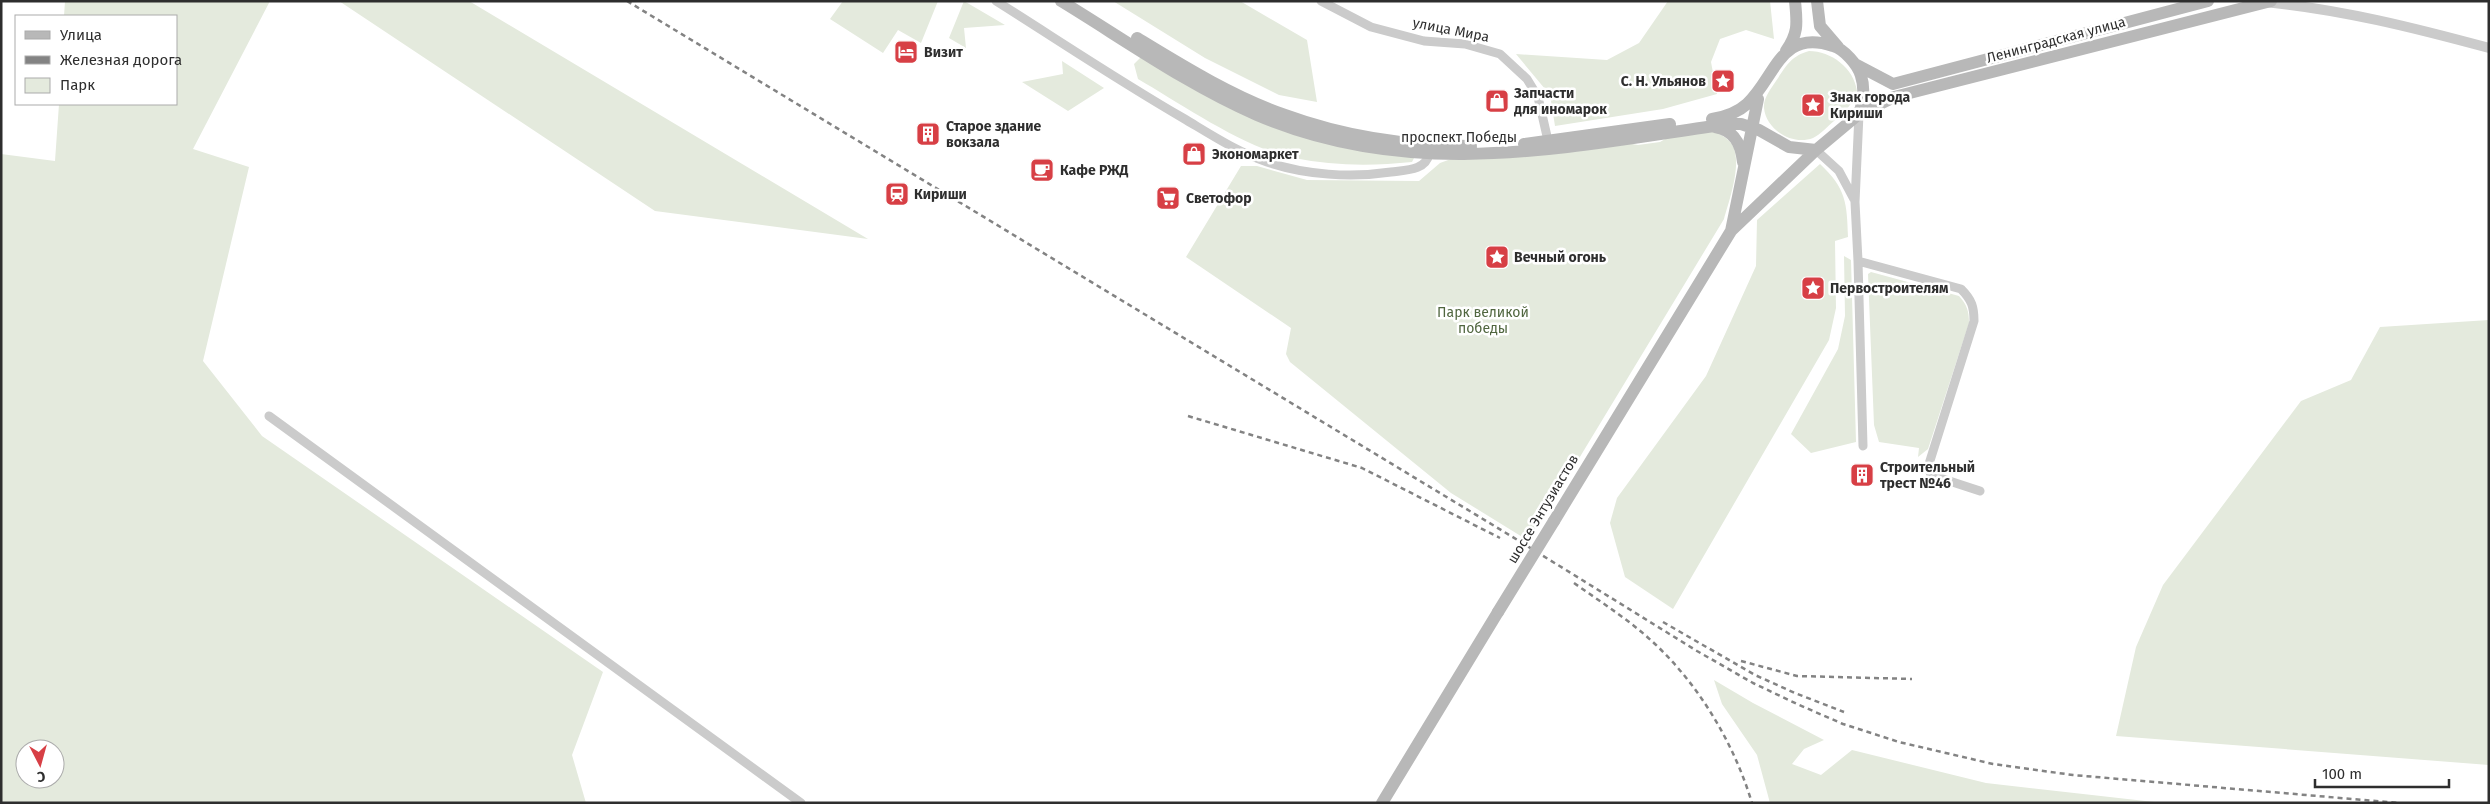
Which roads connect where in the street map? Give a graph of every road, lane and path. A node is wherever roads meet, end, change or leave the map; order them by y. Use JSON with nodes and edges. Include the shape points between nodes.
{"nodes":[{"id":1,"x":996,"y":1,"type":"edge"},
{"id":2,"x":1060,"y":1,"type":"edge"},
{"id":3,"x":1077,"y":1,"type":"edge"},
{"id":4,"x":1321,"y":1,"type":"edge"},
{"id":5,"x":1795,"y":1,"type":"edge"},
{"id":6,"x":1817,"y":1,"type":"edge"},
{"id":7,"x":2208,"y":1,"type":"edge"},
{"id":8,"x":2267,"y":2,"type":"edge"},
{"id":9,"x":1838,"y":47,"type":"junction"},
{"id":10,"x":2489,"y":48,"type":"edge"},
{"id":11,"x":1784,"y":53,"type":"junction"},
{"id":12,"x":1855,"y":64,"type":"junction"},
{"id":13,"x":1765,"y":79,"type":"junction"},
{"id":14,"x":1758,"y":98,"type":"junction"},
{"id":15,"x":1859,"y":114,"type":"junction"},
{"id":16,"x":1712,"y":123,"type":"junction"},
{"id":17,"x":1752,"y":128,"type":"junction"},
{"id":18,"x":1768,"y":134,"type":"junction"},
{"id":19,"x":1549,"y":146,"type":"junction"},
{"id":20,"x":1816,"y":150,"type":"junction"},
{"id":21,"x":1429,"y":154,"type":"junction"},
{"id":22,"x":1743,"y":169,"type":"junction"},
{"id":23,"x":1855,"y":202,"type":"junction"},
{"id":24,"x":1731,"y":231,"type":"junction"},
{"id":25,"x":1858,"y":261,"type":"junction"},
{"id":26,"x":269,"y":416,"type":"dead end"},
{"id":27,"x":1863,"y":446,"type":"dead end"},
{"id":28,"x":1980,"y":491,"type":"dead end"},
{"id":29,"x":801,"y":803,"type":"edge"},
{"id":30,"x":1382,"y":803,"type":"edge"}],
"edges":[{"from":1,"to":21,"type":"street","via":[[1166,108],[1231,146],[1267,162],[1324,174],[1377,174],[1418,168]]},
{"from":2,"to":21,"type":"main road","name":"проспект Победы","via":[[1193,82],[1257,115],[1354,146]]},
{"from":3,"to":19,"type":"main road","name":"проспект Победы","via":[[1234,92],[1305,122],[1383,141],[1423,145]]},
{"from":4,"to":19,"type":"street","name":"улица Мира","via":[[1371,27],[1424,41],[1465,44],[1500,54],[1527,79],[1538,97]]},
{"from":5,"to":11,"type":"main road","via":[[1797,28]]},
{"from":6,"to":9,"type":"main road","via":[[1820,26]]},
{"from":7,"to":12,"type":"main road","name":"Ленинградская улица","via":[[1893,84]]},
{"from":8,"to":10,"type":"street","via":[[2311,7]]},
{"from":8,"to":15,"type":"main road","name":"Ленинградская улица","via":[[1894,97]]},
{"from":9,"to":11,"type":"main road","via":[[1812,42]]},
{"from":9,"to":12,"type":"main road"},
{"from":11,"to":13,"type":"main road"},
{"from":12,"to":15,"type":"main road","via":[[1862,76]]},
{"from":13,"to":14,"type":"main road"},
{"from":13,"to":16,"type":"main road","via":[[1748,103]]},
{"from":14,"to":17,"type":"main road"},
{"from":14,"to":18,"type":"main road"},
{"from":15,"to":20,"type":"main road"},
{"from":15,"to":23,"type":"street"},
{"from":16,"to":17,"type":"main road","via":[[1741,124]]},
{"from":16,"to":19,"type":"main road","name":"проспект Победы"},
{"from":16,"to":22,"type":"main road","via":[[1738,140]]},
{"from":17,"to":18,"type":"main road"},
{"from":17,"to":22,"type":"main road"},
{"from":18,"to":20,"type":"main road","via":[[1789,147]]},
{"from":19,"to":21,"type":"main road","name":"проспект Победы","via":[[1501,154]]},
{"from":20,"to":23,"type":"street","via":[[1839,171]]},
{"from":20,"to":24,"type":"main road"},
{"from":22,"to":24,"type":"main road"},
{"from":23,"to":25,"type":"street"},
{"from":24,"to":30,"type":"main road","name":"шоссе Энтузиастов","bridge":true},
{"from":25,"to":27,"type":"street"},
{"from":25,"to":28,"type":"street","via":[[1961,289],[1969,297],[1974,308],[1974,321],[1928,467],[1931,475]]},
{"from":26,"to":29,"type":"street"}]}
